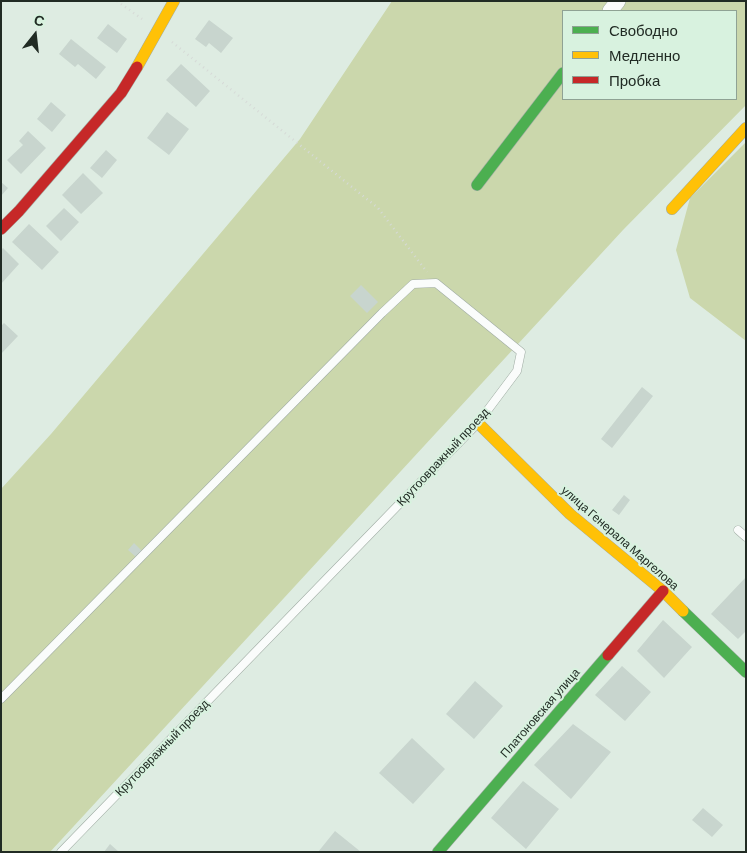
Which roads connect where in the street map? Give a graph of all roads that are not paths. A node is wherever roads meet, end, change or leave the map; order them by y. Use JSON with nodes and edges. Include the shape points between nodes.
{"nodes":[{"id":1,"x":174,"y":1,"type":"edge"},
{"id":2,"x":562,"y":74,"type":"edge"},
{"id":3,"x":746,"y":128,"type":"edge"},
{"id":4,"x":477,"y":185,"type":"dead end"},
{"id":5,"x":672,"y":208,"type":"dead end"},
{"id":6,"x":1,"y":229,"type":"edge"},
{"id":7,"x":478,"y":423,"type":"junction"},
{"id":8,"x":738,"y":530,"type":"dead end"},
{"id":9,"x":746,"y":537,"type":"edge"},
{"id":10,"x":663,"y":592,"type":"junction"},
{"id":11,"x":746,"y":672,"type":"edge"},
{"id":12,"x":1,"y":699,"type":"edge"},
{"id":13,"x":61,"y":852,"type":"edge"},
{"id":14,"x":438,"y":852,"type":"edge"}],
"edges":[{"from":1,"to":6,"type":"street","via":[[122,93]]},
{"from":2,"to":4,"type":"street"},
{"from":3,"to":5,"type":"street"},
{"from":7,"to":10,"type":"street","name":"улица Генерала Маргелова","via":[[570,514]]},
{"from":7,"to":12,"type":"lane","name":"Крутоовражный проезд","via":[[517,370],[521,352],[436,282],[413,284]]},
{"from":7,"to":13,"type":"lane","name":"Крутоовражный проезд"},
{"from":8,"to":9,"type":"lane"},
{"from":10,"to":11,"type":"street","name":"улица Генерала Маргелова"},
{"from":10,"to":14,"type":"street","name":"Платоновская улица"}]}
